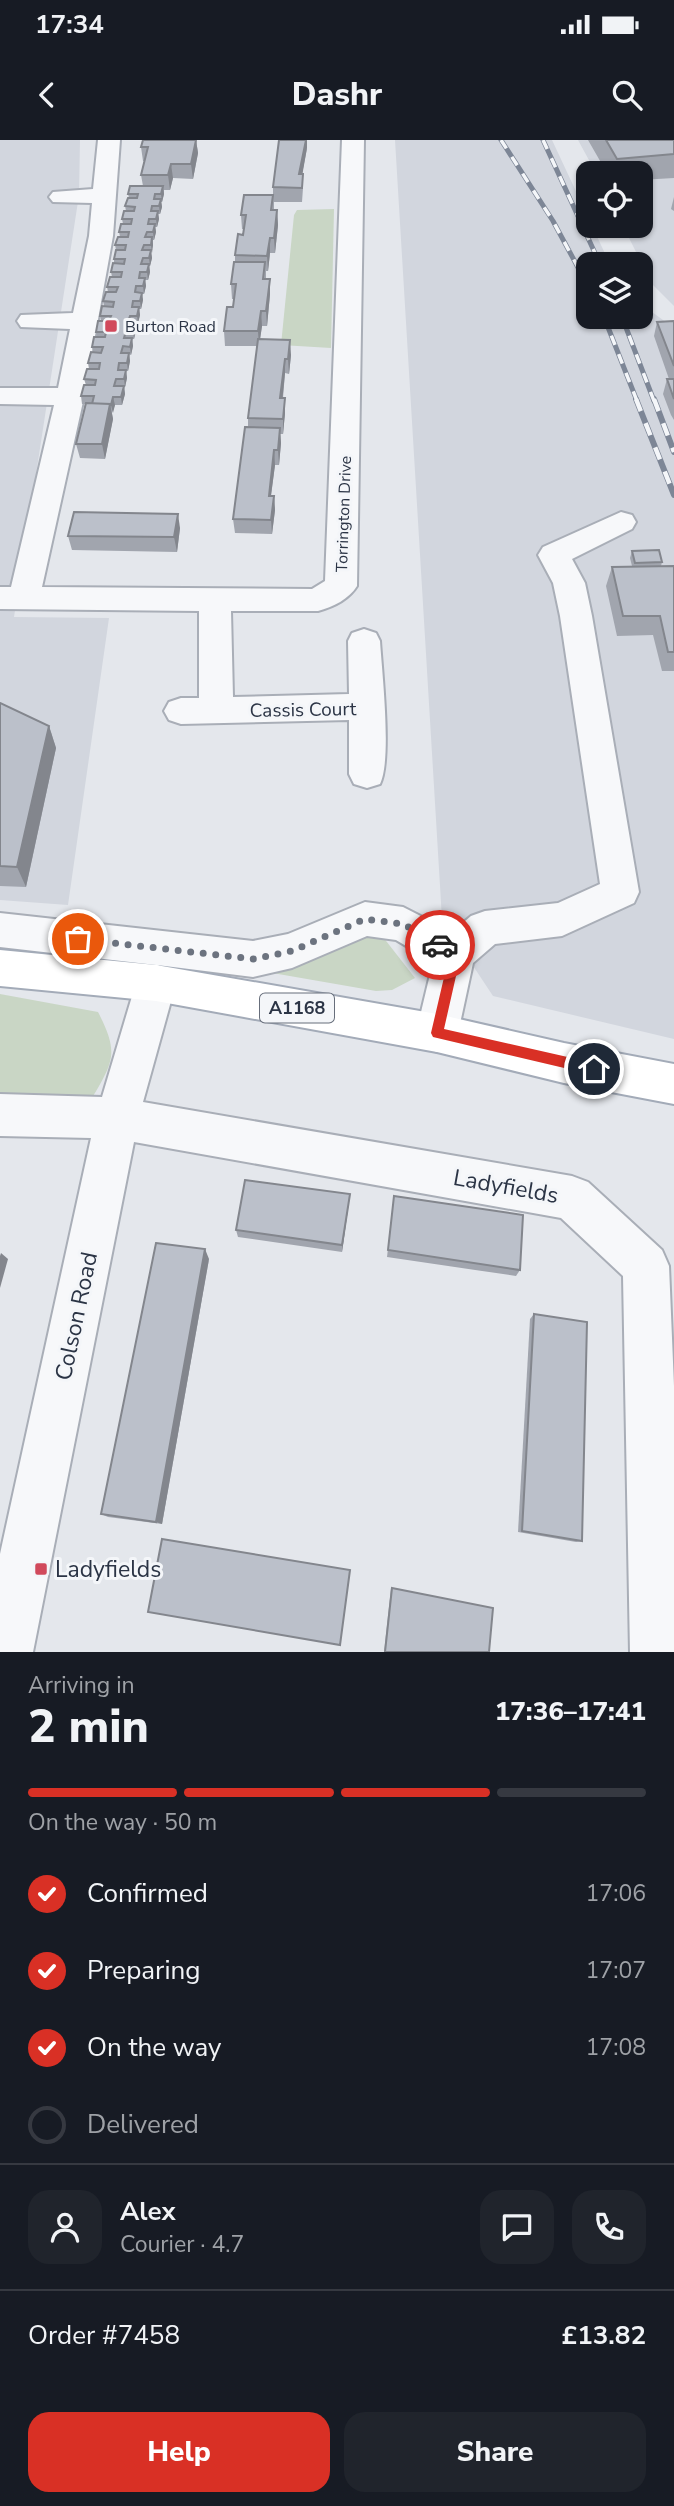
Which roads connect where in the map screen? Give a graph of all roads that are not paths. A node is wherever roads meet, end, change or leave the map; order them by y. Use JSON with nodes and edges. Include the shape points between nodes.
{"nodes":[{"id":1,"x":109,"y":140,"type":"edge"},
{"id":2,"x":354,"y":140,"type":"edge"},
{"id":3,"x":105,"y":195,"type":"junction"},
{"id":4,"x":61,"y":197,"type":"dead end"},
{"id":5,"x":30,"y":321,"type":"dead end"},
{"id":6,"x":85,"y":321,"type":"junction"},
{"id":7,"x":0,"y":396,"type":"edge"},
{"id":8,"x":70,"y":397,"type":"junction"},
{"id":9,"x":621,"y":522,"type":"dead end"},
{"id":10,"x":12,"y":598,"type":"edge"},
{"id":11,"x":215,"y":599,"type":"junction"},
{"id":12,"x":364,"y":641,"type":"dead end"},
{"id":13,"x":366,"y":708,"type":"junction"},
{"id":14,"x":216,"y":710,"type":"junction"},
{"id":15,"x":181,"y":711,"type":"dead end"},
{"id":16,"x":367,"y":774,"type":"dead end"},
{"id":17,"x":0,"y":930,"type":"edge"},
{"id":18,"x":455,"y":954,"type":"junction"},
{"id":19,"x":0,"y":968,"type":"edge"},
{"id":20,"x":156,"y":984,"type":"junction"},
{"id":21,"x":437,"y":1033,"type":"junction"},
{"id":22,"x":674,"y":1084,"type":"edge"},
{"id":23,"x":0,"y":1115,"type":"edge"},
{"id":24,"x":117,"y":1118,"type":"junction"},
{"id":25,"x":6,"y":1652,"type":"edge"},
{"id":26,"x":657,"y":1652,"type":"edge"}],
"edges":[{"from":1,"to":3,"type":"street"},
{"from":2,"to":11,"type":"street","name":"Torrington Drive","via":[[341,586],[318,600]]},
{"from":3,"to":4,"type":"street"},
{"from":3,"to":6,"type":"street"},
{"from":5,"to":6,"type":"street"},
{"from":6,"to":8,"type":"street"},
{"from":7,"to":8,"type":"street"},
{"from":8,"to":10,"type":"street"},
{"from":9,"to":18,"type":"street","via":[[554,555],[569,583],[593,760],[620,892],[562,919],[485,928]]},
{"from":10,"to":11,"type":"street","name":"Torrington Drive"},
{"from":11,"to":14,"type":"street"},
{"from":12,"to":13,"type":"street"},
{"from":13,"to":14,"type":"street","name":"Cassis Court"},
{"from":13,"to":16,"type":"street","name":"Cassis Court"},
{"from":14,"to":15,"type":"street","name":"Cassis Court"},
{"from":17,"to":18,"type":"street","via":[[253,959],[292,951],[365,919],[403,924]]},
{"from":18,"to":21,"type":"street"},
{"from":19,"to":20,"type":"main road","number":"A1168"},
{"from":20,"to":21,"type":"main road","number":"A1168"},
{"from":20,"to":24,"type":"street","name":"Colson Road"},
{"from":21,"to":22,"type":"main road","number":"A1168"},
{"from":23,"to":24,"type":"street","name":"Ladyfields"},
{"from":24,"to":25,"type":"street","name":"Colson Road"},
{"from":24,"to":26,"type":"street","name":"Ladyfields","via":[[572,1198],[646,1266]]}]}
